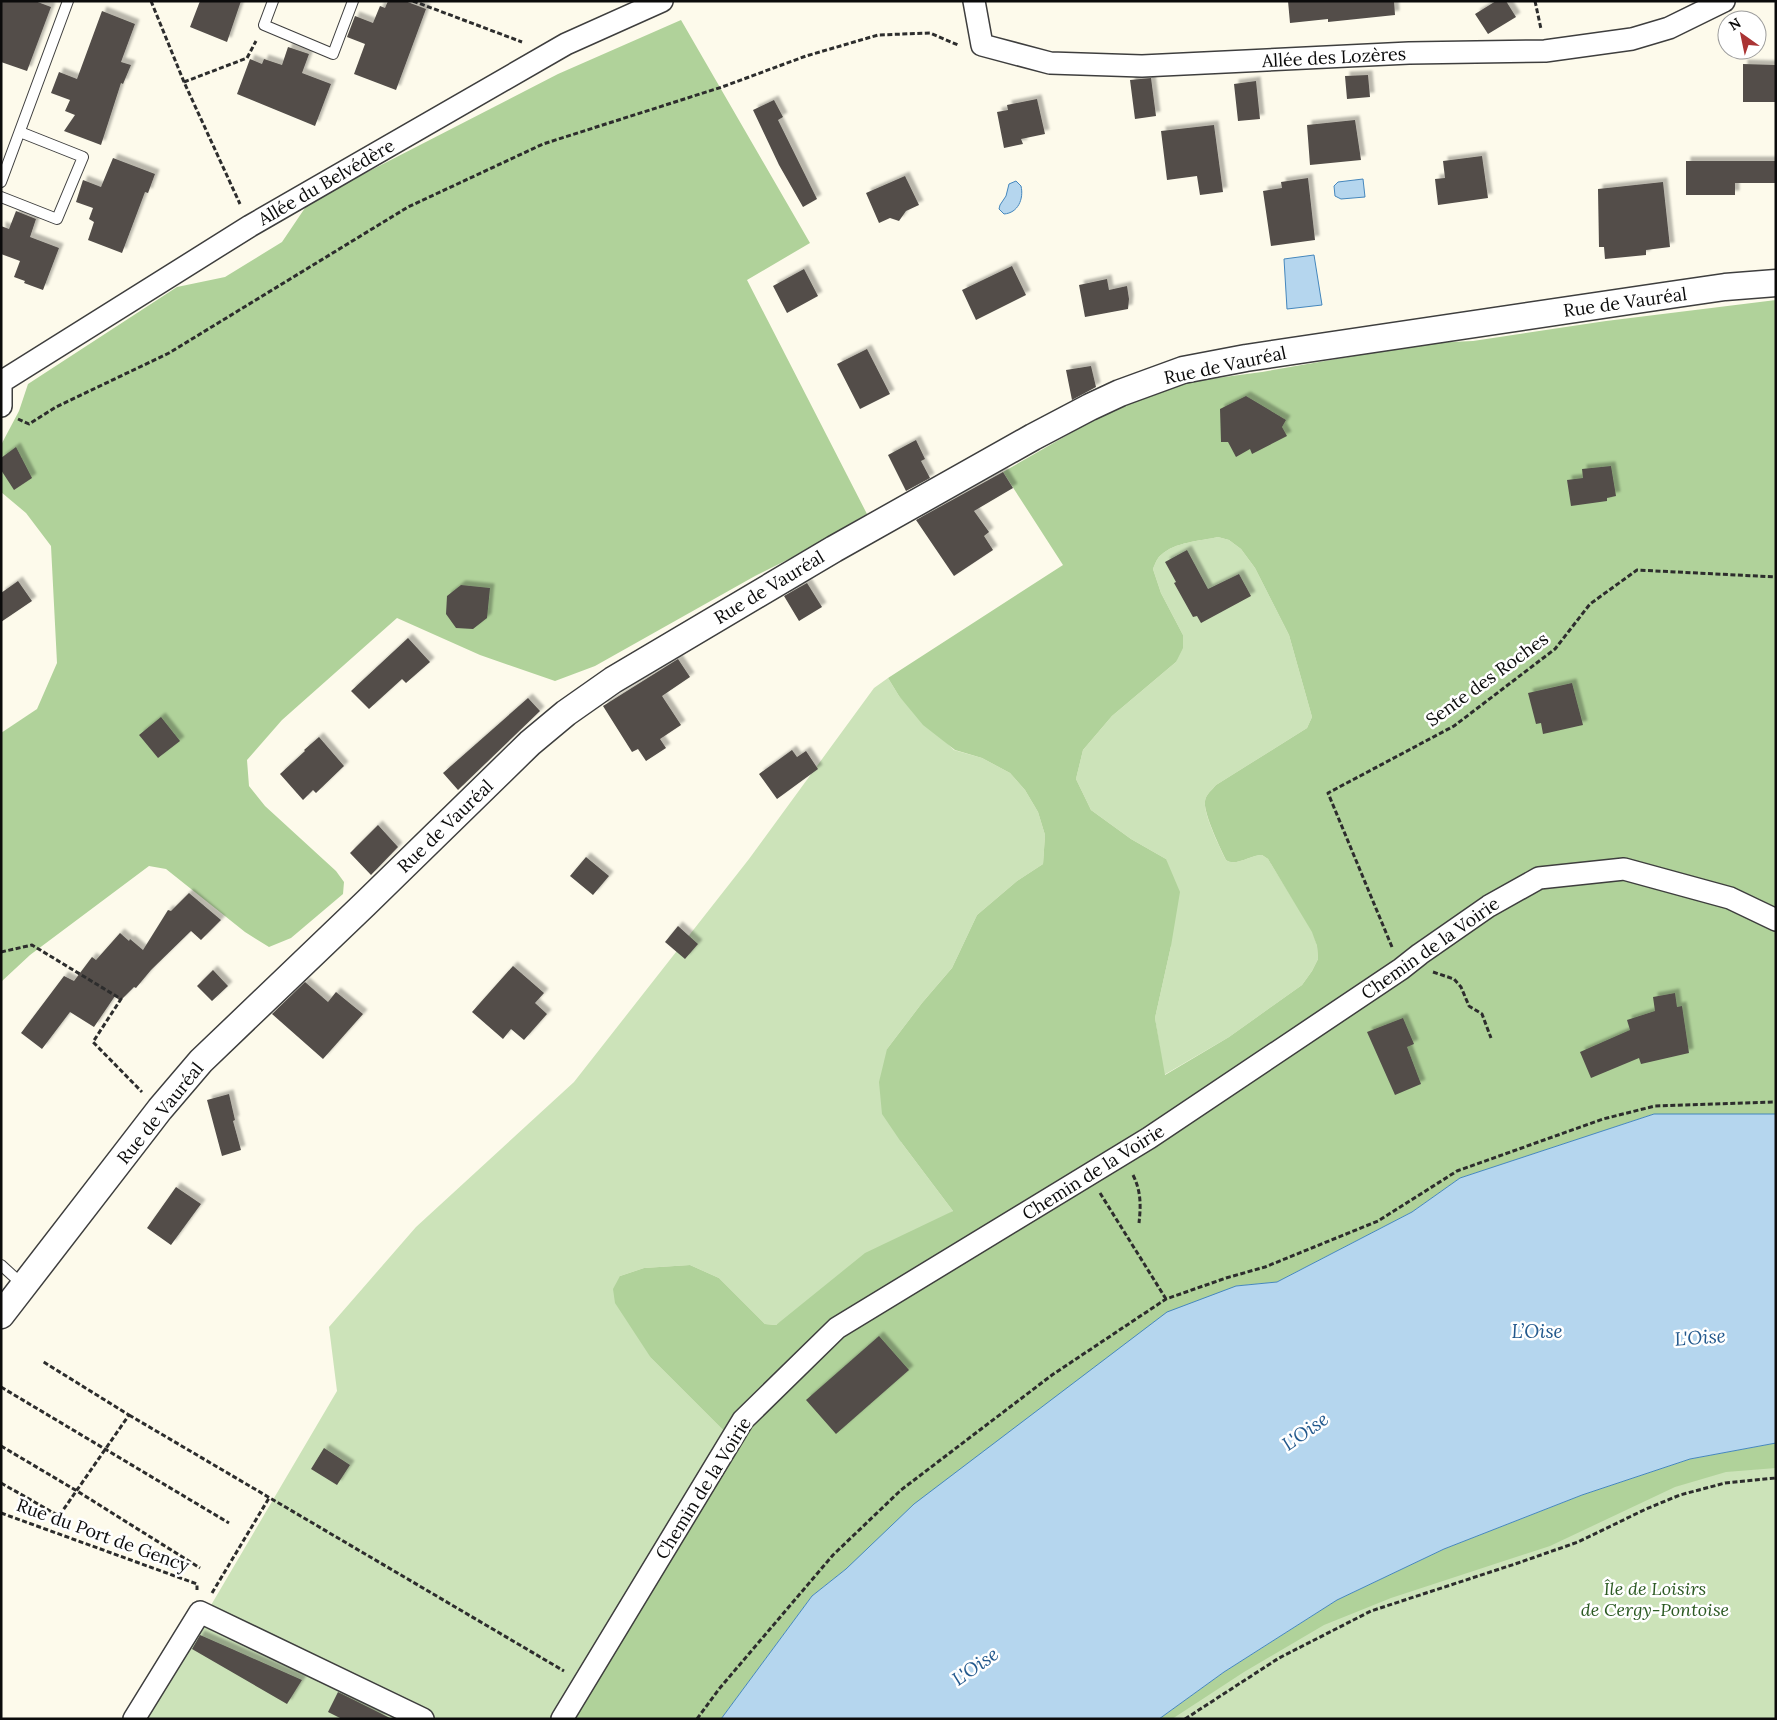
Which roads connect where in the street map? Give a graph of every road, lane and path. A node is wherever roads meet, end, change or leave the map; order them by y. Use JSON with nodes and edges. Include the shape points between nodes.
{"nodes":[{"id":1,"x":68,"y":1,"type":"edge"},
{"id":2,"x":151,"y":1,"type":"edge"},
{"id":3,"x":273,"y":1,"type":"edge"},
{"id":4,"x":353,"y":1,"type":"edge"},
{"id":5,"x":412,"y":1,"type":"edge"},
{"id":6,"x":662,"y":1,"type":"edge"},
{"id":7,"x":974,"y":1,"type":"edge"},
{"id":8,"x":1724,"y":1,"type":"edge"},
{"id":9,"x":264,"y":25,"type":"junction"},
{"id":10,"x":982,"y":46,"type":"junction"},
{"id":11,"x":536,"y":62,"type":"junction"},
{"id":12,"x":184,"y":82,"type":"junction"},
{"id":13,"x":20,"y":132,"type":"junction"},
{"id":14,"x":1,"y":182,"type":"edge"},
{"id":15,"x":1,"y":197,"type":"edge"},
{"id":16,"x":250,"y":226,"type":"junction"},
{"id":17,"x":1776,"y":283,"type":"edge"},
{"id":18,"x":1,"y":382,"type":"edge"},
{"id":19,"x":1,"y":388,"type":"edge"},
{"id":20,"x":8,"y":412,"type":"edge"},
{"id":21,"x":1776,"y":577,"type":"edge"},
{"id":22,"x":1776,"y":920,"type":"edge"},
{"id":23,"x":1,"y":952,"type":"edge"},
{"id":24,"x":1420,"y":954,"type":"junction"},
{"id":25,"x":1402,"y":969,"type":"junction"},
{"id":26,"x":1491,"y":1038,"type":"dead end"},
{"id":27,"x":136,"y":1086,"type":"dead end"},
{"id":28,"x":1776,"y":1102,"type":"edge"},
{"id":29,"x":1122,"y":1155,"type":"junction"},
{"id":30,"x":1089,"y":1175,"type":"junction"},
{"id":31,"x":1139,"y":1223,"type":"dead end"},
{"id":32,"x":1,"y":1265,"type":"edge"},
{"id":33,"x":24,"y":1286,"type":"junction"},
{"id":34,"x":1166,"y":1299,"type":"junction"},
{"id":35,"x":1,"y":1315,"type":"edge"},
{"id":36,"x":42,"y":1361,"type":"dead end"},
{"id":37,"x":1,"y":1387,"type":"edge"},
{"id":38,"x":129,"y":1415,"type":"junction"},
{"id":39,"x":1,"y":1446,"type":"edge"},
{"id":40,"x":105,"y":1450,"type":"junction"},
{"id":41,"x":1776,"y":1478,"type":"edge"},
{"id":42,"x":1,"y":1483,"type":"edge"},
{"id":43,"x":77,"y":1491,"type":"junction"},
{"id":44,"x":269,"y":1498,"type":"junction"},
{"id":45,"x":1,"y":1513,"type":"edge"},
{"id":46,"x":229,"y":1523,"type":"dead end"},
{"id":47,"x":200,"y":1568,"type":"dead end"},
{"id":48,"x":200,"y":1612,"type":"junction"},
{"id":49,"x":583,"y":1683,"type":"junction"},
{"id":50,"x":134,"y":1719,"type":"edge"},
{"id":51,"x":423,"y":1719,"type":"edge"},
{"id":52,"x":562,"y":1719,"type":"edge"},
{"id":53,"x":697,"y":1719,"type":"edge"},
{"id":54,"x":1185,"y":1719,"type":"edge"}],
"edges":[{"from":1,"to":13,"type":"lane"},
{"from":2,"to":12,"type":"path"},
{"from":3,"to":9,"type":"lane"},
{"from":4,"to":9,"type":"lane","via":[[333,54]]},
{"from":5,"to":11,"type":"path","via":[[521,41]]},
{"from":6,"to":11,"type":"street","name":"Allée du Belvédère","via":[[566,44]]},
{"from":7,"to":10,"type":"street"},
{"from":8,"to":10,"type":"street","name":"Allée des Lozères","via":[[1669,28],[1632,39],[1545,51],[1409,53],[1142,66],[1050,63]]},
{"from":9,"to":12,"type":"path","via":[[247,58]]},
{"from":10,"to":20,"type":"path","via":[[962,46],[930,33],[878,35],[543,144],[408,207],[169,353],[56,407],[30,424]]},
{"from":11,"to":16,"type":"street","name":"Allée du Belvédère"},
{"from":12,"to":16,"type":"path"},
{"from":13,"to":14,"type":"lane"},
{"from":13,"to":15,"type":"lane","via":[[83,157],[57,219]]},
{"from":16,"to":18,"type":"street","name":"Allée du Belvédère"},
{"from":17,"to":33,"type":"street","name":"Rue de Vauréal","via":[[1661,296],[1183,370],[1090,407],[834,549],[613,680],[530,742],[200,1061]]},
{"from":19,"to":20,"type":"street"},
{"from":21,"to":25,"type":"path","name":"Sente des Roches","via":[[1637,570],[1590,604],[1555,649],[1454,726],[1328,793]]},
{"from":22,"to":24,"type":"street","name":"Chemin de la Voirie","via":[[1730,898],[1624,869],[1539,878],[1489,906]]},
{"from":23,"to":27,"type":"path","via":[[32,945],[121,999],[93,1042]]},
{"from":24,"to":25,"type":"street","name":"Chemin de la Voirie"},
{"from":24,"to":26,"type":"path","via":[[1435,974],[1454,979],[1461,987],[1469,1006],[1482,1014]]},
{"from":25,"to":29,"type":"street","name":"Chemin de la Voirie"},
{"from":28,"to":34,"type":"path","via":[[1654,1106],[1603,1118],[1457,1171],[1369,1225],[1265,1267]]},
{"from":29,"to":30,"type":"street","name":"Chemin de la Voirie"},
{"from":29,"to":31,"type":"path","via":[[1138,1186],[1142,1204]]},
{"from":30,"to":34,"type":"path"},
{"from":30,"to":49,"type":"street","name":"Chemin de la Voirie","via":[[837,1328],[743,1420]]},
{"from":32,"to":33,"type":"lane"},
{"from":33,"to":35,"type":"street","name":"Rue de Vauréal"},
{"from":34,"to":53,"type":"path","via":[[1052,1375],[901,1490],[833,1555]]},
{"from":36,"to":38,"type":"path"},
{"from":37,"to":40,"type":"path"},
{"from":38,"to":40,"type":"path"},
{"from":38,"to":44,"type":"path"},
{"from":39,"to":43,"type":"path"},
{"from":40,"to":43,"type":"path"},
{"from":40,"to":46,"type":"path"},
{"from":41,"to":54,"type":"path","via":[[1725,1483],[1680,1495],[1578,1542],[1371,1611],[1279,1658]]},
{"from":42,"to":43,"type":"path","via":[[59,1516]]},
{"from":43,"to":47,"type":"path"},
{"from":44,"to":48,"type":"path"},
{"from":44,"to":49,"type":"path"},
{"from":45,"to":48,"type":"path","name":"Rue du Port de Gency","via":[[197,1584]]},
{"from":48,"to":50,"type":"street"},
{"from":48,"to":51,"type":"street"},
{"from":49,"to":52,"type":"street","name":"Chemin de la Voirie"}]}
